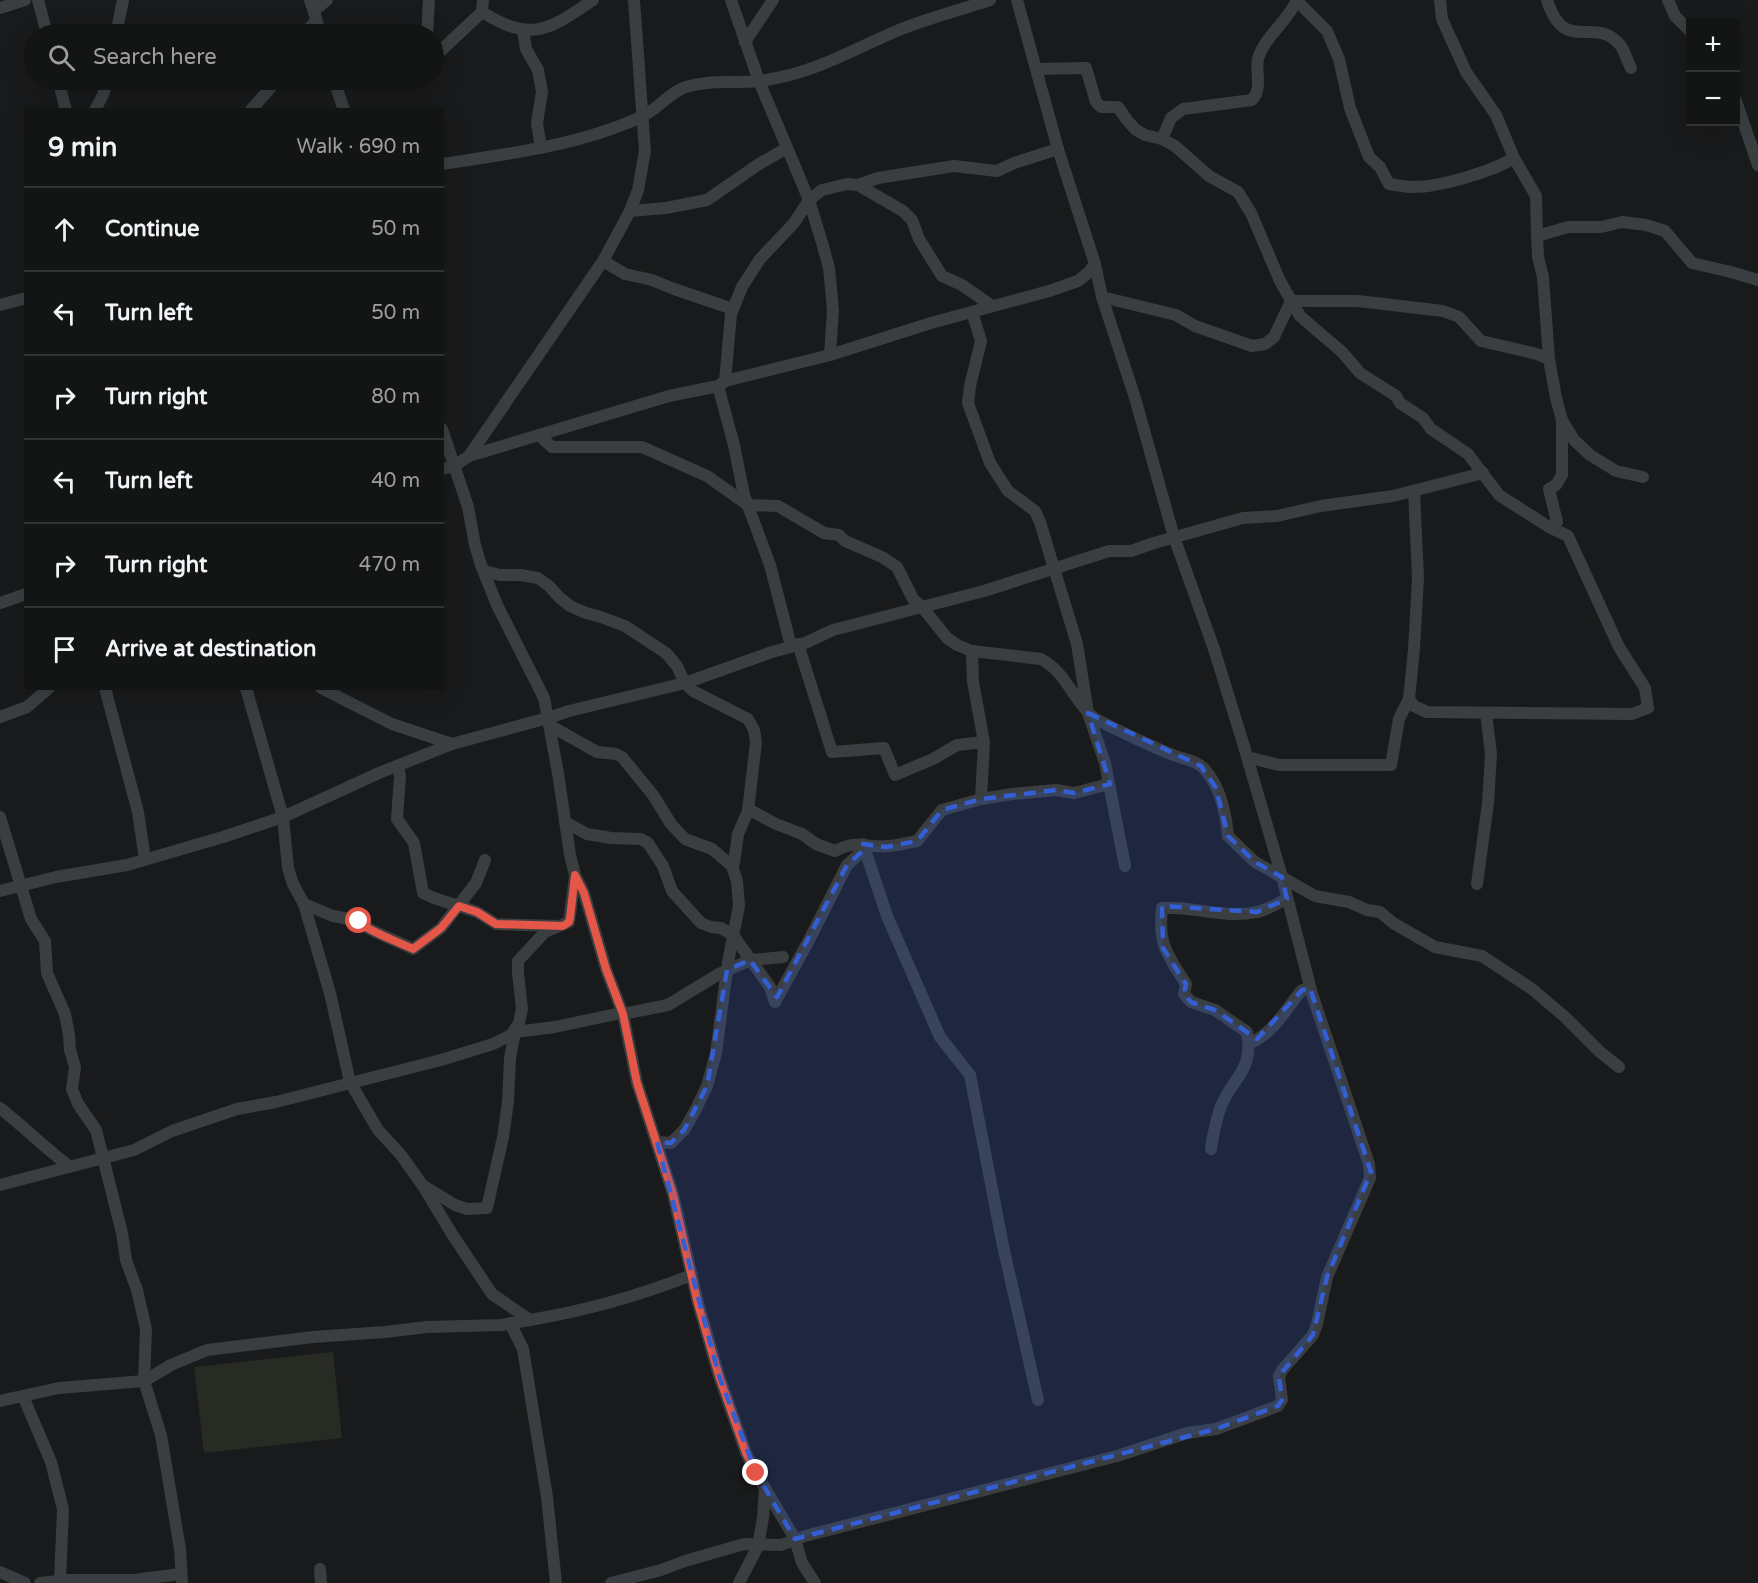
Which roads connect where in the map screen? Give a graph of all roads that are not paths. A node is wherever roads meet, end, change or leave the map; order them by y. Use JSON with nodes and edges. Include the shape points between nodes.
{"nodes":[{"id":1,"x":25,"y":0,"type":"edge"},
{"id":2,"x":38,"y":0,"type":"edge"},
{"id":3,"x":123,"y":0,"type":"edge"},
{"id":4,"x":327,"y":0,"type":"edge"},
{"id":5,"x":429,"y":0,"type":"edge"},
{"id":6,"x":593,"y":0,"type":"edge"},
{"id":7,"x":634,"y":0,"type":"edge"},
{"id":8,"x":731,"y":0,"type":"edge"},
{"id":9,"x":773,"y":0,"type":"edge"},
{"id":10,"x":990,"y":0,"type":"edge"},
{"id":11,"x":1017,"y":0,"type":"edge"},
{"id":12,"x":1440,"y":0,"type":"edge"},
{"id":13,"x":1547,"y":0,"type":"edge"},
{"id":14,"x":1668,"y":0,"type":"edge"},
{"id":15,"x":1297,"y":1,"type":"edge"},
{"id":16,"x":483,"y":6,"type":"edge"},
{"id":17,"x":0,"y":8,"type":"edge"},
{"id":18,"x":313,"y":10,"type":"edge"},
{"id":19,"x":44,"y":24,"type":"edge"},
{"id":20,"x":118,"y":24,"type":"edge"},
{"id":21,"x":428,"y":24,"type":"edge"},
{"id":22,"x":1686,"y":27,"type":"edge"},
{"id":23,"x":523,"y":30,"type":"junction"},
{"id":24,"x":745,"y":42,"type":"junction"},
{"id":25,"x":444,"y":47,"type":"edge"},
{"id":26,"x":1631,"y":68,"type":"dead end"},
{"id":27,"x":1037,"y":69,"type":"junction"},
{"id":28,"x":759,"y":81,"type":"junction"},
{"id":29,"x":61,"y":90,"type":"edge"},
{"id":30,"x":104,"y":90,"type":"edge"},
{"id":31,"x":268,"y":90,"type":"edge"},
{"id":32,"x":337,"y":90,"type":"edge"},
{"id":33,"x":65,"y":108,"type":"edge"},
{"id":34,"x":96,"y":108,"type":"edge"},
{"id":35,"x":253,"y":108,"type":"edge"},
{"id":36,"x":343,"y":108,"type":"edge"},
{"id":37,"x":1740,"y":113,"type":"edge"},
{"id":38,"x":641,"y":117,"type":"junction"},
{"id":39,"x":1162,"y":139,"type":"junction"},
{"id":40,"x":541,"y":148,"type":"junction"},
{"id":41,"x":788,"y":148,"type":"junction"},
{"id":42,"x":1058,"y":149,"type":"junction"},
{"id":43,"x":1514,"y":158,"type":"junction"},
{"id":44,"x":444,"y":164,"type":"edge"},
{"id":45,"x":1758,"y":165,"type":"edge"},
{"id":46,"x":858,"y":185,"type":"junction"},
{"id":47,"x":809,"y":200,"type":"junction"},
{"id":48,"x":630,"y":211,"type":"junction"},
{"id":49,"x":1536,"y":236,"type":"junction"},
{"id":50,"x":603,"y":261,"type":"junction"},
{"id":51,"x":1095,"y":264,"type":"junction"},
{"id":52,"x":1758,"y":280,"type":"edge"},
{"id":53,"x":1102,"y":297,"type":"junction"},
{"id":54,"x":24,"y":299,"type":"edge"},
{"id":55,"x":1291,"y":302,"type":"junction"},
{"id":56,"x":0,"y":305,"type":"edge"},
{"id":57,"x":992,"y":306,"type":"junction"},
{"id":58,"x":733,"y":309,"type":"junction"},
{"id":59,"x":972,"y":312,"type":"junction"},
{"id":60,"x":830,"y":355,"type":"junction"},
{"id":61,"x":1549,"y":359,"type":"junction"},
{"id":62,"x":721,"y":384,"type":"junction"},
{"id":63,"x":1562,"y":420,"type":"junction"},
{"id":64,"x":540,"y":436,"type":"junction"},
{"id":65,"x":444,"y":442,"type":"edge"},
{"id":66,"x":469,"y":456,"type":"junction"},
{"id":67,"x":448,"y":468,"type":"edge"},
{"id":68,"x":1483,"y":473,"type":"junction"},
{"id":69,"x":1643,"y":477,"type":"dead end"},
{"id":70,"x":1414,"y":491,"type":"junction"},
{"id":71,"x":748,"y":505,"type":"junction"},
{"id":72,"x":1549,"y":527,"type":"junction"},
{"id":73,"x":1174,"y":537,"type":"junction"},
{"id":74,"x":1055,"y":569,"type":"junction"},
{"id":75,"x":484,"y":571,"type":"junction"},
{"id":76,"x":24,"y":595,"type":"edge"},
{"id":77,"x":0,"y":603,"type":"edge"},
{"id":78,"x":923,"y":608,"type":"junction"},
{"id":79,"x":795,"y":645,"type":"junction"},
{"id":80,"x":972,"y":651,"type":"junction"},
{"id":81,"x":685,"y":683,"type":"junction"},
{"id":82,"x":46,"y":690,"type":"edge"},
{"id":83,"x":106,"y":690,"type":"edge"},
{"id":84,"x":247,"y":690,"type":"edge"},
{"id":85,"x":325,"y":690,"type":"edge"},
{"id":86,"x":1409,"y":699,"type":"junction"},
{"id":87,"x":1088,"y":713,"type":"junction"},
{"id":88,"x":1486,"y":713,"type":"junction"},
{"id":89,"x":0,"y":717,"type":"edge"},
{"id":90,"x":549,"y":722,"type":"junction"},
{"id":91,"x":984,"y":742,"type":"junction"},
{"id":92,"x":452,"y":744,"type":"junction"},
{"id":93,"x":1247,"y":757,"type":"junction"},
{"id":94,"x":398,"y":766,"type":"junction"},
{"id":95,"x":1109,"y":784,"type":"junction"},
{"id":96,"x":981,"y":799,"type":"junction"},
{"id":97,"x":748,"y":809,"type":"junction"},
{"id":98,"x":0,"y":817,"type":"edge"},
{"id":99,"x":283,"y":817,"type":"junction"},
{"id":100,"x":565,"y":822,"type":"junction"},
{"id":101,"x":864,"y":846,"type":"junction"},
{"id":102,"x":145,"y":859,"type":"junction"},
{"id":103,"x":485,"y":860,"type":"dead end"},
{"id":104,"x":732,"y":866,"type":"junction"},
{"id":105,"x":1125,"y":866,"type":"dead end"},
{"id":106,"x":575,"y":875,"type":"junction"},
{"id":107,"x":1282,"y":877,"type":"junction"},
{"id":108,"x":1477,"y":884,"type":"dead end"},
{"id":109,"x":21,"y":885,"type":"junction"},
{"id":110,"x":0,"y":891,"type":"edge"},
{"id":111,"x":1287,"y":899,"type":"junction"},
{"id":112,"x":304,"y":904,"type":"junction"},
{"id":113,"x":459,"y":906,"type":"junction"},
{"id":114,"x":563,"y":926,"type":"junction"},
{"id":115,"x":733,"y":935,"type":"junction"},
{"id":116,"x":783,"y":957,"type":"dead end"},
{"id":117,"x":750,"y":960,"type":"junction"},
{"id":118,"x":727,"y":970,"type":"junction"},
{"id":119,"x":1310,"y":988,"type":"junction"},
{"id":120,"x":622,"y":1014,"type":"junction"},
{"id":121,"x":514,"y":1032,"type":"junction"},
{"id":122,"x":1249,"y":1043,"type":"junction"},
{"id":123,"x":1619,"y":1067,"type":"dead end"},
{"id":124,"x":350,"y":1082,"type":"junction"},
{"id":125,"x":0,"y":1108,"type":"edge"},
{"id":126,"x":657,"y":1142,"type":"junction"},
{"id":127,"x":1211,"y":1149,"type":"dead end"},
{"id":128,"x":102,"y":1158,"type":"junction"},
{"id":129,"x":69,"y":1166,"type":"junction"},
{"id":130,"x":0,"y":1185,"type":"edge"},
{"id":131,"x":423,"y":1186,"type":"junction"},
{"id":132,"x":692,"y":1275,"type":"junction"},
{"id":133,"x":530,"y":1320,"type":"junction"},
{"id":134,"x":510,"y":1323,"type":"junction"},
{"id":135,"x":144,"y":1381,"type":"junction"},
{"id":136,"x":23,"y":1396,"type":"junction"},
{"id":137,"x":1038,"y":1400,"type":"dead end"},
{"id":138,"x":0,"y":1401,"type":"edge"},
{"id":139,"x":765,"y":1488,"type":"junction"},
{"id":140,"x":795,"y":1539,"type":"junction"},
{"id":141,"x":758,"y":1546,"type":"junction"},
{"id":142,"x":320,"y":1569,"type":"dead end"},
{"id":143,"x":0,"y":1572,"type":"edge"},
{"id":144,"x":182,"y":1578,"type":"edge"},
{"id":145,"x":60,"y":1581,"type":"junction"},
{"id":146,"x":26,"y":1583,"type":"edge"},
{"id":147,"x":40,"y":1583,"type":"edge"},
{"id":148,"x":321,"y":1583,"type":"edge"},
{"id":149,"x":556,"y":1583,"type":"edge"},
{"id":150,"x":612,"y":1583,"type":"edge"},
{"id":151,"x":739,"y":1583,"type":"edge"},
{"id":152,"x":815,"y":1583,"type":"edge"}],
"edges":[{"from":1,"to":17,"type":"street"},
{"from":2,"to":19,"type":"street"},
{"from":3,"to":20,"type":"street"},
{"from":4,"to":18,"type":"street"},
{"from":5,"to":21,"type":"street"},
{"from":6,"to":23,"type":"street","via":[[552,26]]},
{"from":7,"to":38,"type":"street"},
{"from":8,"to":24,"type":"street"},
{"from":9,"to":24,"type":"street"},
{"from":10,"to":28,"type":"street","via":[[902,29],[824,64]]},
{"from":11,"to":27,"type":"street"},
{"from":12,"to":43,"type":"street","via":[[1442,19],[1466,72],[1496,115]]},
{"from":13,"to":26,"type":"street","via":[[1563,29],[1605,35],[1622,48]]},
{"from":14,"to":22,"type":"street"},
{"from":15,"to":39,"type":"street","via":[[1259,57],[1258,91],[1252,100],[1183,109],[1171,118]]},
{"from":15,"to":43,"type":"street","via":[[1327,31],[1369,157],[1389,184],[1413,187],[1442,183],[1502,166]]},
{"from":16,"to":23,"type":"street","via":[[493,18]]},
{"from":16,"to":25,"type":"street"},
{"from":23,"to":40,"type":"street","via":[[542,92],[537,123]]},
{"from":24,"to":28,"type":"street"},
{"from":27,"to":39,"type":"street","via":[[1086,68],[1101,107],[1118,107],[1136,130]]},
{"from":27,"to":42,"type":"street"},
{"from":28,"to":38,"type":"street","via":[[703,82],[683,88]]},
{"from":28,"to":41,"type":"street"},
{"from":29,"to":33,"type":"street"},
{"from":30,"to":34,"type":"street"},
{"from":31,"to":35,"type":"street"},
{"from":32,"to":36,"type":"street"},
{"from":37,"to":45,"type":"street"},
{"from":38,"to":40,"type":"street"},
{"from":38,"to":48,"type":"street","via":[[645,151]]},
{"from":39,"to":55,"type":"street","via":[[1209,176],[1238,192]]},
{"from":40,"to":44,"type":"street"},
{"from":41,"to":47,"type":"street"},
{"from":41,"to":48,"type":"street","via":[[707,200]]},
{"from":42,"to":46,"type":"street","via":[[998,171],[954,166]]},
{"from":42,"to":51,"type":"street"},
{"from":43,"to":49,"type":"street","via":[[1536,196]]},
{"from":46,"to":47,"type":"street","via":[[822,190]]},
{"from":46,"to":57,"type":"street","via":[[910,217],[942,276]]},
{"from":47,"to":58,"type":"street","via":[[794,223],[760,259]]},
{"from":47,"to":60,"type":"street","via":[[829,268],[833,310]]},
{"from":48,"to":50,"type":"street"},
{"from":49,"to":52,"type":"street","via":[[1568,227],[1601,227],[1622,222],[1646,225],[1665,231],[1692,263]]},
{"from":49,"to":61,"type":"street","via":[[1544,277]]},
{"from":50,"to":58,"type":"street","via":[[625,274]]},
{"from":50,"to":66,"type":"street"},
{"from":51,"to":53,"type":"street"},
{"from":51,"to":57,"type":"street","via":[[1084,277],[1072,283]]},
{"from":53,"to":55,"type":"street","via":[[1176,315],[1212,333],[1252,346],[1265,344],[1274,337]]},
{"from":53,"to":73,"type":"street"},
{"from":54,"to":56,"type":"street"},
{"from":55,"to":61,"type":"street","via":[[1358,301],[1443,311],[1459,317],[1481,341]]},
{"from":55,"to":68,"type":"street","via":[[1360,373],[1396,396],[1431,429],[1468,454]]},
{"from":57,"to":59,"type":"street"},
{"from":58,"to":62,"type":"street"},
{"from":59,"to":60,"type":"street"},
{"from":59,"to":74,"type":"street","via":[[981,341],[968,403],[990,463],[1008,491],[1038,515]]},
{"from":60,"to":62,"type":"street"},
{"from":61,"to":63,"type":"street"},
{"from":62,"to":64,"type":"street"},
{"from":62,"to":71,"type":"street"},
{"from":63,"to":69,"type":"street","via":[[1574,440],[1590,454],[1616,471]]},
{"from":63,"to":72,"type":"street","via":[[1562,475],[1550,489],[1557,522]]},
{"from":64,"to":66,"type":"street"},
{"from":64,"to":71,"type":"street","via":[[552,447],[642,447],[707,476]]},
{"from":65,"to":67,"type":"street"},
{"from":66,"to":67,"type":"street"},
{"from":67,"to":75,"type":"street","via":[[468,507]]},
{"from":68,"to":70,"type":"street"},
{"from":68,"to":72,"type":"street","via":[[1499,495]]},
{"from":70,"to":73,"type":"street","via":[[1276,516],[1243,518]]},
{"from":70,"to":86,"type":"street","via":[[1418,578]]},
{"from":71,"to":78,"type":"street","via":[[778,506],[824,533],[839,535],[890,561],[902,572],[909,593]]},
{"from":71,"to":79,"type":"street"},
{"from":72,"to":88,"type":"street","via":[[1568,536],[1619,647],[1646,688],[1648,708],[1632,714]]},
{"from":73,"to":74,"type":"street","via":[[1131,551],[1109,551]]},
{"from":73,"to":93,"type":"street"},
{"from":74,"to":78,"type":"street"},
{"from":74,"to":87,"type":"street","via":[[1077,644]]},
{"from":75,"to":81,"type":"street","via":[[538,578],[570,606],[625,626],[666,653]]},
{"from":75,"to":90,"type":"street","via":[[497,606],[544,698]]},
{"from":76,"to":77,"type":"street"},
{"from":78,"to":79,"type":"street","via":[[833,630]]},
{"from":78,"to":80,"type":"street","via":[[947,638]]},
{"from":79,"to":81,"type":"street"},
{"from":79,"to":91,"type":"street","via":[[832,752],[884,748],[895,775],[957,746]]},
{"from":80,"to":87,"type":"street","via":[[1041,659],[1063,677]]},
{"from":80,"to":91,"type":"street","via":[[973,682]]},
{"from":81,"to":90,"type":"street","via":[[568,711]]},
{"from":81,"to":97,"type":"street","via":[[752,724],[756,742]]},
{"from":82,"to":89,"type":"street","via":[[27,707]]},
{"from":83,"to":102,"type":"street","via":[[138,812]]},
{"from":84,"to":99,"type":"street"},
{"from":85,"to":92,"type":"street","via":[[392,724]]},
{"from":86,"to":88,"type":"street","via":[[1427,712]]},
{"from":86,"to":93,"type":"street","via":[[1399,719],[1391,765],[1279,765]]},
{"from":87,"to":95,"type":"street"},
{"from":87,"to":107,"type":"street","via":[[1201,766],[1216,788],[1227,836],[1256,862]]},
{"from":88,"to":108,"type":"street","via":[[1491,754]]},
{"from":90,"to":92,"type":"street"},
{"from":90,"to":100,"type":"street"},
{"from":90,"to":104,"type":"street","via":[[597,752],[622,757],[685,839],[712,849]]},
{"from":91,"to":96,"type":"street"},
{"from":92,"to":94,"type":"street"},
{"from":93,"to":107,"type":"street"},
{"from":94,"to":99,"type":"street"},
{"from":94,"to":113,"type":"street","via":[[397,819],[414,843],[421,889],[426,895]]},
{"from":95,"to":96,"type":"street","via":[[1074,793],[1056,790]]},
{"from":95,"to":105,"type":"street"},
{"from":96,"to":101,"type":"street","via":[[942,810],[917,841],[886,847]]},
{"from":97,"to":101,"type":"street","via":[[835,851],[847,844]]},
{"from":97,"to":104,"type":"street"},
{"from":98,"to":109,"type":"street"},
{"from":99,"to":102,"type":"street"},
{"from":99,"to":112,"type":"street","via":[[288,868]]},
{"from":100,"to":106,"type":"street"},
{"from":100,"to":115,"type":"street","via":[[587,834],[648,843],[663,866],[672,891],[690,912],[701,922]]},
{"from":101,"to":117,"type":"street","via":[[847,864],[775,1002],[770,987]]},
{"from":101,"to":137,"type":"street","via":[[887,916],[940,1037],[970,1075]]},
{"from":102,"to":109,"type":"street"},
{"from":103,"to":113,"type":"street","via":[[476,883]]},
{"from":104,"to":115,"type":"street","via":[[738,906]]},
{"from":106,"to":114,"type":"street","via":[[570,918]]},
{"from":106,"to":120,"type":"street"},
{"from":107,"to":111,"type":"street"},
{"from":107,"to":123,"type":"street","via":[[1315,896],[1380,912],[1436,947],[1482,956],[1532,989]]},
{"from":109,"to":110,"type":"street"},
{"from":109,"to":128,"type":"street","via":[[31,919],[45,941],[47,973],[65,1014],[75,1066],[72,1089],[96,1131]]},
{"from":111,"to":119,"type":"street"},
{"from":111,"to":122,"type":"street","via":[[1257,912],[1232,914],[1162,908],[1159,930],[1163,948],[1186,984],[1185,994],[1191,1002],[1215,1010],[1247,1032]]},
{"from":112,"to":113,"type":"street","via":[[359,921],[363,927],[413,949],[441,928]]},
{"from":112,"to":124,"type":"street"},
{"from":113,"to":114,"type":"street","via":[[496,924]]},
{"from":114,"to":121,"type":"street","via":[[545,933],[518,961],[522,1009]]},
{"from":115,"to":117,"type":"street"},
{"from":115,"to":118,"type":"street"},
{"from":116,"to":117,"type":"street"},
{"from":117,"to":118,"type":"street"},
{"from":118,"to":120,"type":"street","via":[[668,1005]]},
{"from":118,"to":126,"type":"street","via":[[716,1053],[707,1086],[684,1130],[671,1143]]},
{"from":119,"to":122,"type":"street","via":[[1302,990],[1280,1020]]},
{"from":119,"to":140,"type":"street","via":[[1371,1175],[1326,1277],[1313,1335],[1279,1376],[1282,1400],[1278,1406],[1216,1429],[1187,1433],[1117,1456]]},
{"from":120,"to":121,"type":"street"},
{"from":120,"to":126,"type":"street","via":[[637,1083]]},
{"from":121,"to":124,"type":"street","via":[[494,1044],[463,1054]]},
{"from":121,"to":131,"type":"street","via":[[503,1137],[487,1208],[467,1209]]},
{"from":122,"to":127,"type":"street","via":[[1241,1076],[1221,1105]]},
{"from":124,"to":128,"type":"street","via":[[201,1120],[134,1150]]},
{"from":124,"to":131,"type":"street","via":[[378,1130]]},
{"from":125,"to":129,"type":"street"},
{"from":126,"to":132,"type":"street"},
{"from":128,"to":129,"type":"street"},
{"from":128,"to":135,"type":"street","via":[[146,1329]]},
{"from":129,"to":130,"type":"street"},
{"from":131,"to":133,"type":"street","via":[[492,1294]]},
{"from":132,"to":133,"type":"street","via":[[646,1291]]},
{"from":132,"to":139,"type":"street","via":[[719,1376],[746,1453]]},
{"from":133,"to":134,"type":"street"},
{"from":134,"to":135,"type":"street","via":[[313,1337],[207,1350]]},
{"from":134,"to":149,"type":"street","via":[[523,1349],[547,1497]]},
{"from":135,"to":136,"type":"street","via":[[59,1388]]},
{"from":135,"to":144,"type":"street","via":[[161,1435]]},
{"from":136,"to":138,"type":"street"},
{"from":136,"to":145,"type":"street","via":[[51,1462],[63,1509]]},
{"from":139,"to":140,"type":"street"},
{"from":139,"to":141,"type":"street"},
{"from":140,"to":141,"type":"street","via":[[781,1545]]},
{"from":140,"to":152,"type":"street","via":[[802,1563]]},
{"from":141,"to":150,"type":"street","via":[[744,1544]]},
{"from":141,"to":151,"type":"street"},
{"from":142,"to":148,"type":"street"},
{"from":143,"to":146,"type":"street"},
{"from":144,"to":145,"type":"street"},
{"from":145,"to":147,"type":"street"}]}
